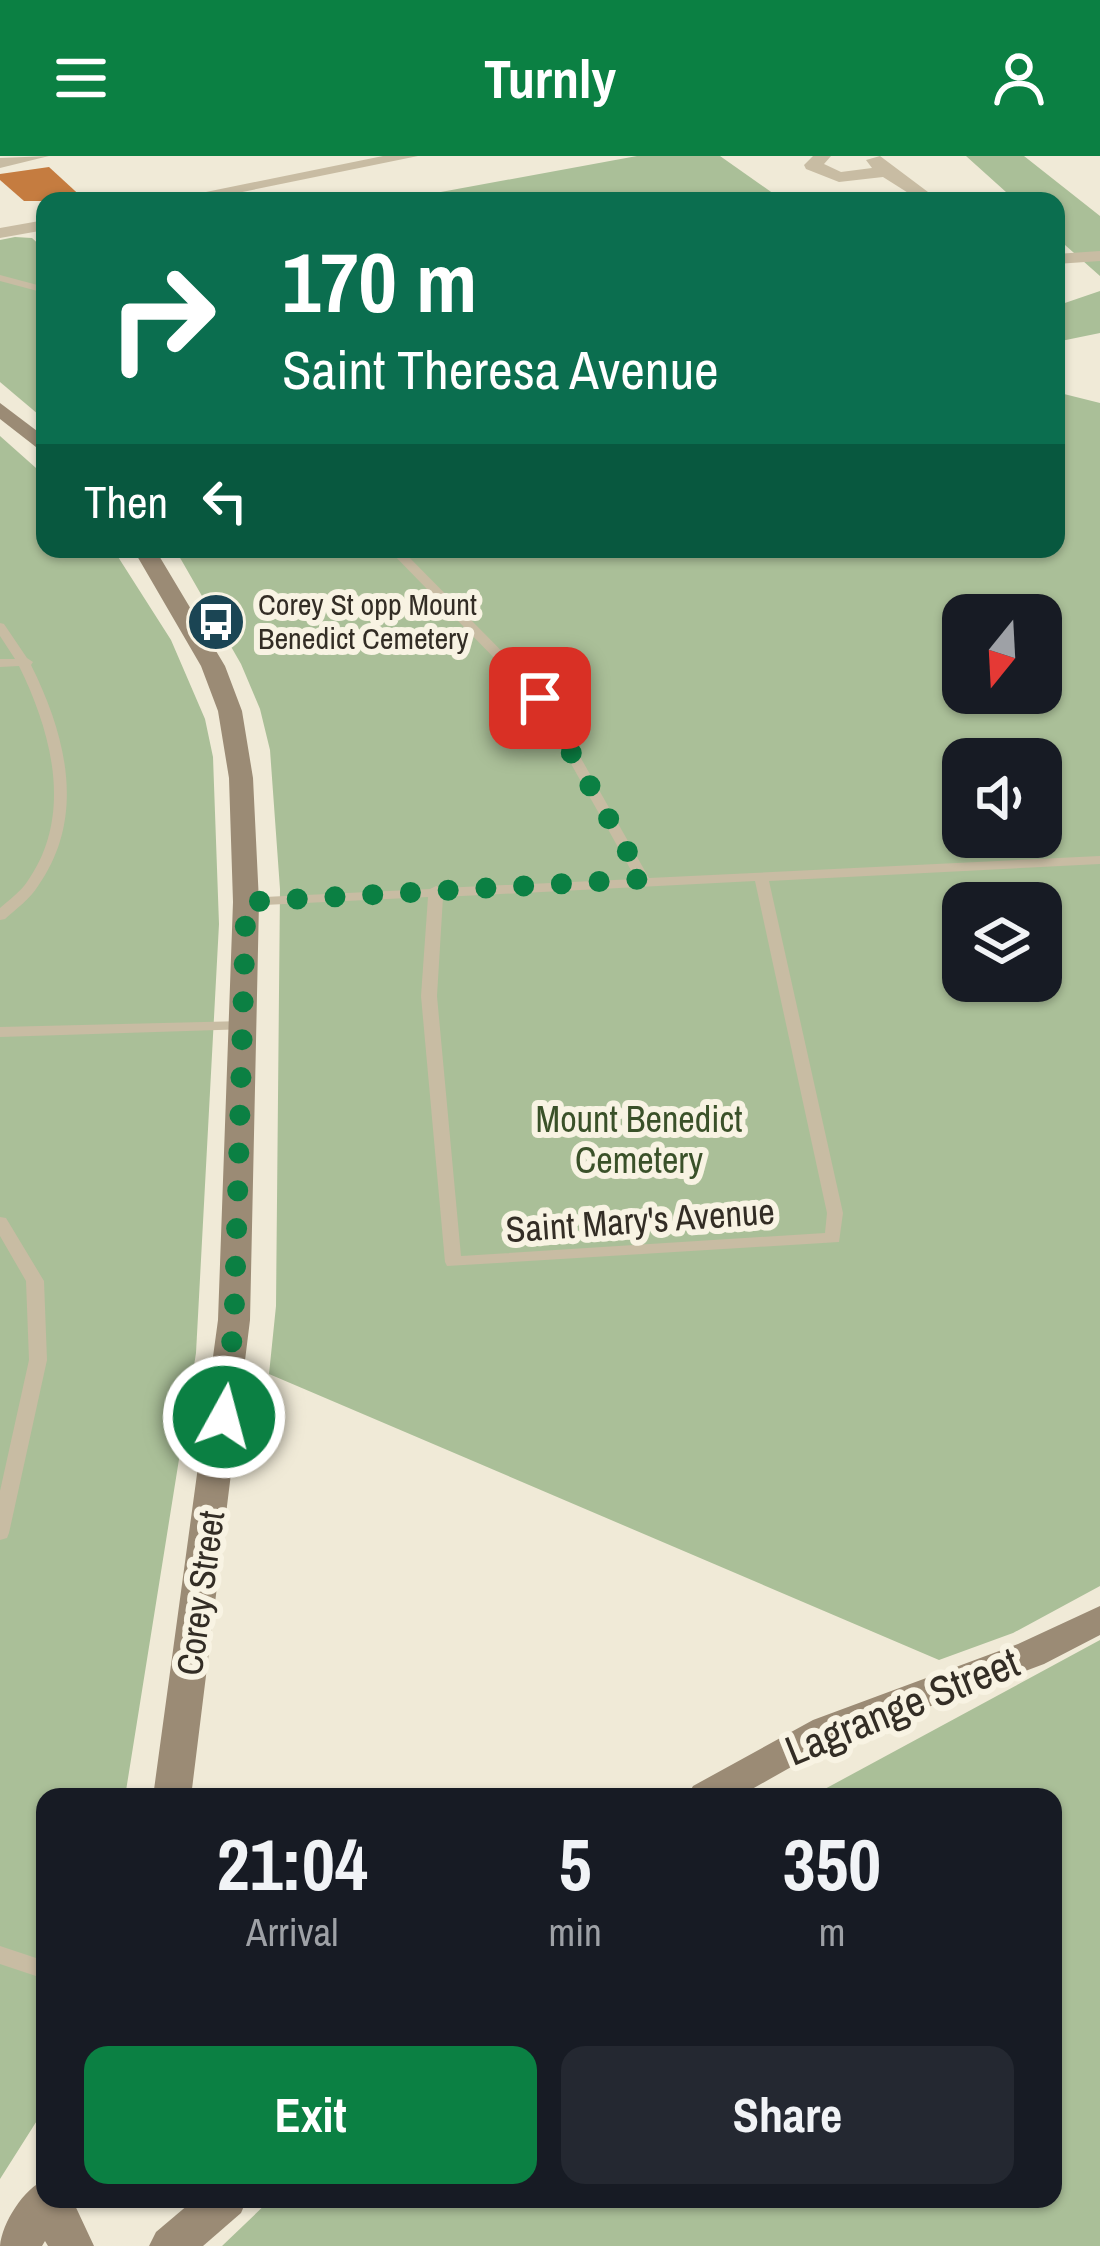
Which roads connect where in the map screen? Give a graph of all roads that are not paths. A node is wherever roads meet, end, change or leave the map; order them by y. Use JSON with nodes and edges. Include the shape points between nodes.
{"nodes":[{"id":1,"x":41,"y":156,"type":"edge"},
{"id":2,"x":410,"y":156,"type":"edge"},
{"id":3,"x":823,"y":156,"type":"edge"},
{"id":4,"x":864,"y":156,"type":"edge"},
{"id":5,"x":0,"y":163,"type":"edge"},
{"id":6,"x":884,"y":172,"type":"junction"},
{"id":7,"x":219,"y":192,"type":"edge"},
{"id":8,"x":922,"y":192,"type":"edge"},
{"id":9,"x":36,"y":227,"type":"edge"},
{"id":10,"x":0,"y":233,"type":"edge"},
{"id":11,"x":1100,"y":256,"type":"edge"},
{"id":12,"x":1065,"y":258,"type":"edge"},
{"id":13,"x":0,"y":278,"type":"edge"},
{"id":14,"x":36,"y":288,"type":"edge"},
{"id":15,"x":0,"y":410,"type":"edge"},
{"id":16,"x":36,"y":440,"type":"edge"},
{"id":17,"x":149,"y":558,"type":"edge"},
{"id":18,"x":403,"y":558,"type":"edge"},
{"id":19,"x":0,"y":627,"type":"edge"},
{"id":20,"x":27,"y":662,"type":"junction"},
{"id":21,"x":0,"y":663,"type":"edge"},
{"id":22,"x":1100,"y":860,"type":"edge"},
{"id":23,"x":761,"y":875,"type":"junction"},
{"id":24,"x":643,"y":879,"type":"junction"},
{"id":25,"x":436,"y":890,"type":"junction"},
{"id":26,"x":246,"y":902,"type":"junction"},
{"id":27,"x":0,"y":916,"type":"edge"},
{"id":28,"x":244,"y":1026,"type":"junction"},
{"id":29,"x":0,"y":1032,"type":"edge"},
{"id":30,"x":0,"y":1222,"type":"edge"},
{"id":31,"x":0,"y":1534,"type":"edge"},
{"id":32,"x":1100,"y":1618,"type":"edge"},
{"id":33,"x":173,"y":1788,"type":"edge"},
{"id":34,"x":722,"y":1788,"type":"edge"},
{"id":35,"x":0,"y":1955,"type":"edge"},
{"id":36,"x":36,"y":1967,"type":"edge"},
{"id":37,"x":42,"y":2208,"type":"edge"},
{"id":38,"x":51,"y":2208,"type":"edge"},
{"id":39,"x":215,"y":2208,"type":"edge"},
{"id":40,"x":18,"y":2246,"type":"edge"},
{"id":41,"x":72,"y":2246,"type":"edge"},
{"id":42,"x":171,"y":2246,"type":"edge"}],
"edges":[{"from":1,"to":5,"type":"street"},
{"from":2,"to":7,"type":"street"},
{"from":3,"to":6,"type":"street","via":[[812,165],[828,175]]},
{"from":4,"to":6,"type":"street"},
{"from":6,"to":8,"type":"street"},
{"from":9,"to":10,"type":"street"},
{"from":11,"to":12,"type":"street"},
{"from":13,"to":14,"type":"lane"},
{"from":15,"to":16,"type":"street"},
{"from":17,"to":26,"type":"street","name":"Corey Street","via":[[230,711]]},
{"from":18,"to":24,"type":"lane","via":[[540,698]]},
{"from":19,"to":20,"type":"lane"},
{"from":20,"to":21,"type":"lane"},
{"from":20,"to":27,"type":"lane","via":[[54,727],[63,820],[52,855],[23,899]]},
{"from":22,"to":23,"type":"lane"},
{"from":23,"to":24,"type":"lane"},
{"from":23,"to":25,"type":"lane","name":"Saint Mary's Avenue","via":[[835,1213],[833,1238],[453,1262],[429,996]]},
{"from":24,"to":25,"type":"lane"},
{"from":25,"to":26,"type":"lane"},
{"from":26,"to":28,"type":"street","name":"Corey Street"},
{"from":28,"to":29,"type":"lane"},
{"from":28,"to":33,"type":"street","name":"Corey Street","via":[[230,1369]]},
{"from":30,"to":31,"type":"lane","via":[[35,1281],[38,1360]]},
{"from":32,"to":34,"type":"street","name":"Lagrange Street","via":[[1031,1654],[826,1730]]},
{"from":35,"to":36,"type":"lane"},
{"from":37,"to":40,"type":"street"},
{"from":38,"to":41,"type":"street"},
{"from":39,"to":42,"type":"street"}]}
